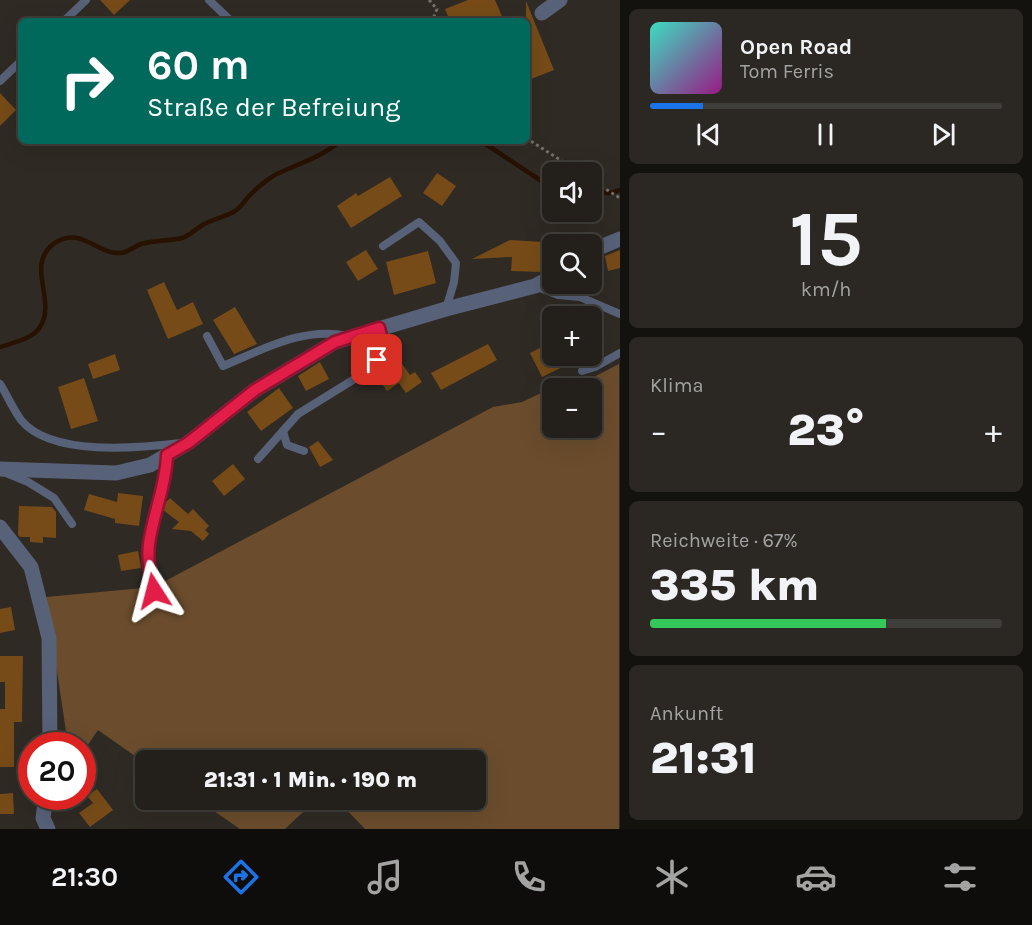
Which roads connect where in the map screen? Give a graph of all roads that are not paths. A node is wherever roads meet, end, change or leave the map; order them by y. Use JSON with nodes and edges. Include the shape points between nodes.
{"nodes":[{"id":1,"x":86,"y":0,"type":"edge"},
{"id":2,"x":209,"y":0,"type":"edge"},
{"id":3,"x":560,"y":0,"type":"edge"},
{"id":4,"x":542,"y":13,"type":"dead end"},
{"id":5,"x":67,"y":18,"type":"edge"},
{"id":6,"x":228,"y":18,"type":"edge"},
{"id":7,"x":18,"y":64,"type":"edge"},
{"id":8,"x":0,"y":81,"type":"edge"},
{"id":9,"x":620,"y":239,"type":"edge"},
{"id":10,"x":383,"y":246,"type":"dead end"},
{"id":11,"x":602,"y":246,"type":"edge"},
{"id":12,"x":542,"y":283,"type":"edge"},
{"id":13,"x":536,"y":286,"type":"junction"},
{"id":14,"x":446,"y":309,"type":"junction"},
{"id":15,"x":620,"y":314,"type":"edge"},
{"id":16,"x":379,"y":328,"type":"junction"},
{"id":17,"x":207,"y":336,"type":"dead end"},
{"id":18,"x":351,"y":338,"type":"junction"},
{"id":19,"x":620,"y":353,"type":"edge"},
{"id":20,"x":582,"y":371,"type":"dead end"},
{"id":21,"x":0,"y":384,"type":"edge"},
{"id":22,"x":283,"y":431,"type":"junction"},
{"id":23,"x":188,"y":443,"type":"junction"},
{"id":24,"x":304,"y":451,"type":"dead end"},
{"id":25,"x":167,"y":455,"type":"junction"},
{"id":26,"x":258,"y":459,"type":"dead end"},
{"id":27,"x":1,"y":469,"type":"edge"},
{"id":28,"x":72,"y":524,"type":"dead end"},
{"id":29,"x":0,"y":527,"type":"edge"},
{"id":30,"x":154,"y":591,"type":"dead end"},
{"id":31,"x":50,"y":732,"type":"edge"},
{"id":32,"x":44,"y":810,"type":"edge"},
{"id":33,"x":48,"y":829,"type":"edge"}],
"edges":[{"from":1,"to":5,"type":"lane"},
{"from":2,"to":6,"type":"lane"},
{"from":3,"to":4,"type":"street"},
{"from":7,"to":8,"type":"lane"},
{"from":9,"to":11,"type":"street"},
{"from":10,"to":14,"type":"lane","via":[[419,222],[440,241],[456,263]]},
{"from":12,"to":13,"type":"street"},
{"from":13,"to":14,"type":"street"},
{"from":13,"to":15,"type":"lane","via":[[558,295],[580,297]]},
{"from":14,"to":16,"type":"street"},
{"from":16,"to":18,"type":"street"},
{"from":16,"to":22,"type":"lane","via":[[385,351],[369,370],[298,414]]},
{"from":17,"to":18,"type":"lane","via":[[223,366],[293,338],[331,332]]},
{"from":18,"to":23,"type":"street","via":[[335,342],[255,390]]},
{"from":19,"to":20,"type":"lane"},
{"from":21,"to":23,"type":"lane","via":[[22,421],[46,438],[98,449]]},
{"from":22,"to":24,"type":"lane","via":[[287,444]]},
{"from":22,"to":26,"type":"lane"},
{"from":23,"to":25,"type":"street"},
{"from":25,"to":27,"type":"street","via":[[150,465],[116,473]]},
{"from":25,"to":30,"type":"lane","via":[[167,474],[149,545]]},
{"from":27,"to":28,"type":"lane","via":[[54,498]]},
{"from":29,"to":31,"type":"street","via":[[31,567],[49,638]]},
{"from":32,"to":33,"type":"street"}]}
